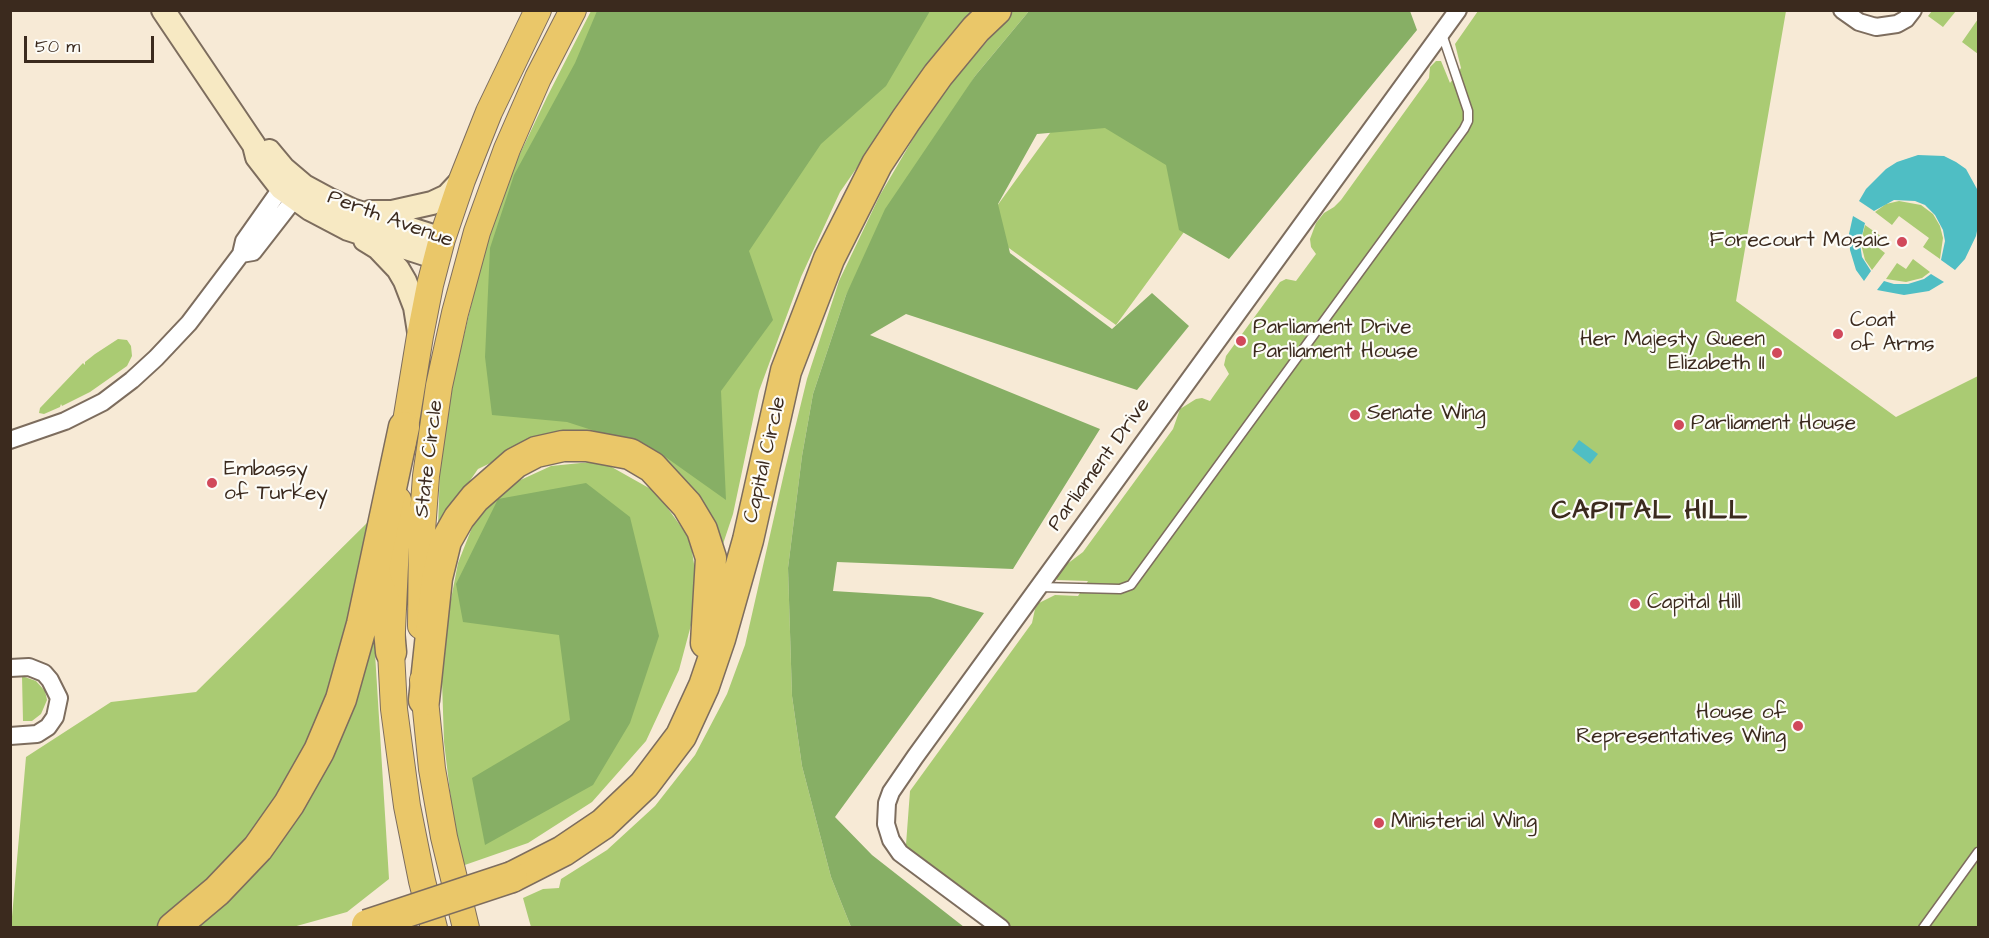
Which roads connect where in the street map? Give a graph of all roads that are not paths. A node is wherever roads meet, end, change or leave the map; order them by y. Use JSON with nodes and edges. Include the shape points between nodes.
{"nodes":[{"id":1,"x":163,"y":10,"type":"edge"},
{"id":2,"x":538,"y":10,"type":"edge"},
{"id":3,"x":573,"y":10,"type":"edge"},
{"id":4,"x":996,"y":10,"type":"edge"},
{"id":5,"x":1458,"y":10,"type":"edge"},
{"id":6,"x":1842,"y":10,"type":"edge"},
{"id":7,"x":1913,"y":10,"type":"edge"},
{"id":8,"x":1442,"y":33,"type":"junction"},
{"id":9,"x":462,"y":180,"type":"junction"},
{"id":10,"x":292,"y":187,"type":"junction"},
{"id":11,"x":351,"y":220,"type":"junction"},
{"id":12,"x":440,"y":249,"type":"junction"},
{"id":13,"x":470,"y":258,"type":"junction"},
{"id":14,"x":420,"y":336,"type":"junction"},
{"id":15,"x":404,"y":427,"type":"junction"},
{"id":16,"x":10,"y":440,"type":"edge"},
{"id":17,"x":374,"y":568,"type":"junction"},
{"id":18,"x":1038,"y":587,"type":"junction"},
{"id":19,"x":392,"y":652,"type":"junction"},
{"id":20,"x":10,"y":668,"type":"edge"},
{"id":21,"x":704,"y":686,"type":"junction"},
{"id":22,"x":424,"y":700,"type":"junction"},
{"id":23,"x":10,"y":736,"type":"edge"},
{"id":24,"x":1978,"y":852,"type":"edge"},
{"id":25,"x":363,"y":926,"type":"edge"},
{"id":26,"x":173,"y":927,"type":"edge"},
{"id":27,"x":434,"y":927,"type":"edge"},
{"id":28,"x":466,"y":927,"type":"edge"},
{"id":29,"x":1001,"y":927,"type":"edge"},
{"id":30,"x":1923,"y":927,"type":"edge"}],
"edges":[{"from":1,"to":10,"type":"street","name":"Perth Avenue","via":[[254,145],[257,157]]},
{"from":2,"to":9,"type":"main road","name":"State Circle","via":[[489,112]]},
{"from":3,"to":13,"type":"main road","name":"State Circle","via":[[507,149]]},
{"from":4,"to":21,"type":"highway","name":"Capital Circle","via":[[938,75],[906,120],[877,164],[829,259],[786,370],[748,540]]},
{"from":5,"to":8,"type":"street","name":"Parliament Drive"},
{"from":6,"to":7,"type":"street","via":[[1864,24],[1886,26],[1903,21]]},
{"from":8,"to":18,"type":"street","name":"Parliament Drive"},
{"from":8,"to":18,"type":"lane","via":[[1469,116],[1457,139],[1129,586]]},
{"from":9,"to":11,"type":"street","via":[[447,196],[432,203]]},
{"from":9,"to":12,"type":"main road","name":"State Circle"},
{"from":10,"to":11,"type":"street","name":"Perth Avenue"},
{"from":10,"to":16,"type":"street","via":[[244,242],[241,254],[189,323],[132,380],[103,402],[65,421]]},
{"from":11,"to":12,"type":"street","name":"Perth Avenue"},
{"from":11,"to":14,"type":"street","via":[[398,269],[412,295]]},
{"from":12,"to":13,"type":"main road","name":"Perth Avenue"},
{"from":12,"to":14,"type":"main road","name":"State Circle"},
{"from":13,"to":22,"type":"main road","name":"State Circle","via":[[439,386],[426,476],[420,609]]},
{"from":14,"to":15,"type":"main road","name":"State Circle"},
{"from":15,"to":17,"type":"highway"},
{"from":15,"to":19,"type":"main road","name":"State Circle"},
{"from":17,"to":19,"type":"highway","via":[[387,608]]},
{"from":17,"to":26,"type":"highway","via":[[363,624],[341,699],[319,751],[258,848],[217,891]]},
{"from":18,"to":29,"type":"street","name":"Parliament Drive","via":[[891,792],[886,813],[889,834],[900,853]]},
{"from":19,"to":27,"type":"main road","name":"State Circle","via":[[394,710],[407,806]]},
{"from":20,"to":23,"type":"street","via":[[29,667],[44,674],[59,698],[59,708],[48,727],[37,734]]},
{"from":21,"to":22,"type":"highway","via":[[711,558],[702,530],[687,506],[652,467],[630,454],[562,446],[536,452],[508,469],[475,498],[446,541],[437,578]]},
{"from":21,"to":25,"type":"highway","name":"Capital Circle","bridge":true,"via":[[681,736],[644,785],[603,824],[563,851],[512,877]]},
{"from":22,"to":28,"type":"main road","name":"State Circle","via":[[444,837]]},
{"from":24,"to":30,"type":"lane"}]}
